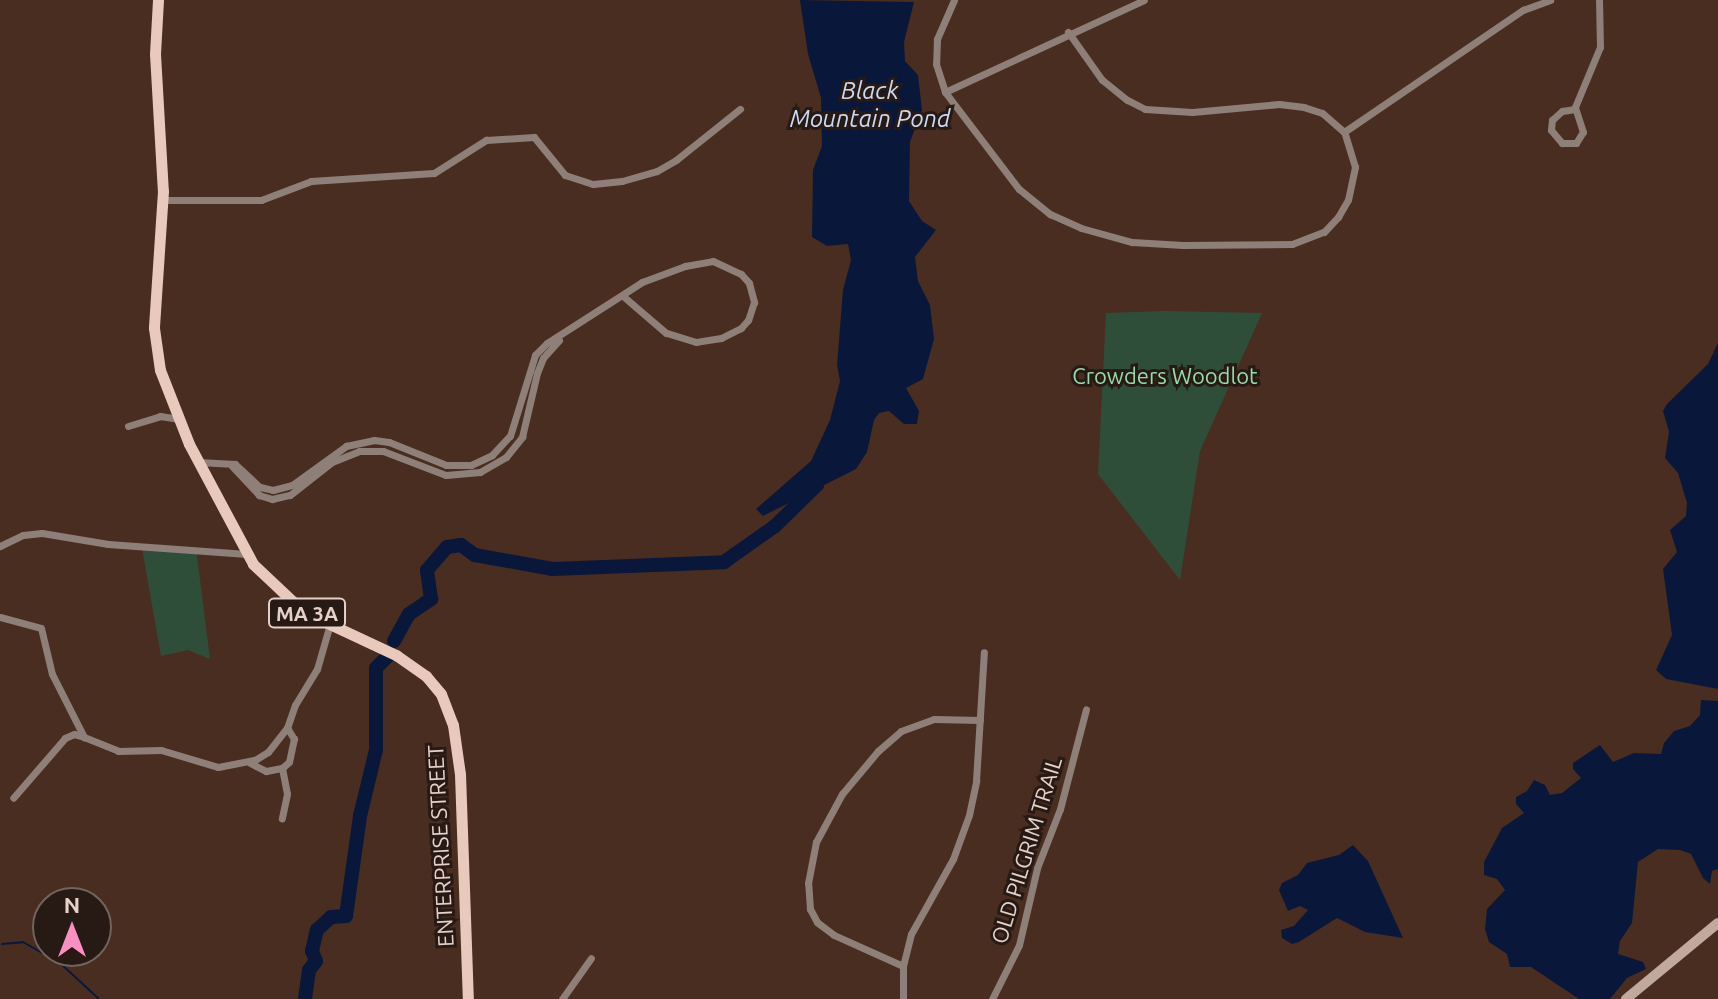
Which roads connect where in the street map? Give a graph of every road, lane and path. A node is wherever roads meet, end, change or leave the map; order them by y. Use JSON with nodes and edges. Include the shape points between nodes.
{"nodes":[{"id":1,"x":158,"y":0,"type":"edge"},
{"id":2,"x":954,"y":0,"type":"edge"},
{"id":3,"x":1144,"y":0,"type":"edge"},
{"id":4,"x":1550,"y":0,"type":"edge"},
{"id":5,"x":1599,"y":0,"type":"edge"},
{"id":6,"x":1068,"y":32,"type":"junction"},
{"id":7,"x":945,"y":92,"type":"junction"},
{"id":8,"x":740,"y":109,"type":"dead end"},
{"id":9,"x":1575,"y":109,"type":"junction"},
{"id":10,"x":1344,"y":132,"type":"junction"},
{"id":11,"x":163,"y":197,"type":"junction"},
{"id":12,"x":623,"y":296,"type":"junction"},
{"id":13,"x":583,"y":321,"type":"junction"},
{"id":14,"x":527,"y":377,"type":"junction"},
{"id":15,"x":535,"y":381,"type":"junction"},
{"id":16,"x":178,"y":419,"type":"junction"},
{"id":17,"x":128,"y":426,"type":"dead end"},
{"id":18,"x":374,"y":445,"type":"junction"},
{"id":19,"x":496,"y":452,"type":"junction"},
{"id":20,"x":430,"y":460,"type":"junction"},
{"id":21,"x":502,"y":460,"type":"junction"},
{"id":22,"x":198,"y":462,"type":"junction"},
{"id":23,"x":426,"y":468,"type":"junction"},
{"id":24,"x":0,"y":546,"type":"edge"},
{"id":25,"x":247,"y":554,"type":"junction"},
{"id":26,"x":0,"y":617,"type":"edge"},
{"id":27,"x":330,"y":624,"type":"junction"},
{"id":28,"x":984,"y":652,"type":"dead end"},
{"id":29,"x":1086,"y":709,"type":"dead end"},
{"id":30,"x":980,"y":720,"type":"junction"},
{"id":31,"x":287,"y":728,"type":"junction"},
{"id":32,"x":84,"y":737,"type":"junction"},
{"id":33,"x":250,"y":763,"type":"junction"},
{"id":34,"x":282,"y":768,"type":"junction"},
{"id":35,"x":13,"y":798,"type":"dead end"},
{"id":36,"x":282,"y":818,"type":"dead end"},
{"id":37,"x":1718,"y":923,"type":"edge"},
{"id":38,"x":591,"y":958,"type":"dead end"},
{"id":39,"x":903,"y":966,"type":"junction"},
{"id":40,"x":468,"y":999,"type":"edge"},
{"id":41,"x":562,"y":999,"type":"edge"},
{"id":42,"x":903,"y":999,"type":"edge"},
{"id":43,"x":992,"y":999,"type":"edge"},
{"id":44,"x":1626,"y":999,"type":"edge"}],
"edges":[{"from":1,"to":11,"type":"main road","number":"MA 3A","via":[[155,54]]},
{"from":2,"to":7,"type":"street","via":[[937,39],[936,64]]},
{"from":3,"to":6,"type":"street"},
{"from":4,"to":10,"type":"street","via":[[1523,10]]},
{"from":5,"to":9,"type":"street","via":[[1600,47]]},
{"from":6,"to":7,"type":"street"},
{"from":6,"to":10,"type":"street","via":[[1102,80],[1145,109],[1192,112],[1294,105],[1322,113]]},
{"from":7,"to":10,"type":"street","via":[[1038,207],[1081,228],[1146,244],[1292,244],[1324,232],[1352,188],[1355,167]]},
{"from":8,"to":11,"type":"street","via":[[676,160],[622,181],[593,184],[565,175],[534,137],[486,140],[434,173],[311,181],[261,200]]},
{"from":9,"to":9,"type":"street","via":[[1552,120],[1551,130],[1562,143],[1580,139],[1583,125]]},
{"from":11,"to":16,"type":"main road","name":"ENTERPRISE STREET","number":"MA 3A","via":[[154,340]]},
{"from":12,"to":12,"type":"street","via":[[664,272],[713,261],[741,274],[754,302],[741,328],[696,342],[666,333]]},
{"from":12,"to":13,"type":"street"},
{"from":13,"to":14,"type":"street","via":[[547,343],[535,355]]},
{"from":13,"to":15,"type":"street","via":[[554,344]]},
{"from":14,"to":15,"type":"street"},
{"from":14,"to":19,"type":"street","via":[[514,428]]},
{"from":15,"to":21,"type":"street","via":[[522,437]]},
{"from":16,"to":17,"type":"street","via":[[160,416]]},
{"from":16,"to":22,"type":"main road","name":"ENTERPRISE STREET","number":"MA 3A"},
{"from":18,"to":20,"type":"street","via":[[389,442]]},
{"from":18,"to":22,"type":"street","via":[[346,446],[298,486],[281,490],[267,489],[226,463]]},
{"from":18,"to":23,"type":"street"},
{"from":19,"to":20,"type":"street","via":[[471,465]]},
{"from":19,"to":21,"type":"street"},
{"from":20,"to":23,"type":"street"},
{"from":21,"to":23,"type":"street","via":[[471,475]]},
{"from":22,"to":25,"type":"main road","name":"ENTERPRISE STREET","number":"MA 3A"},
{"from":24,"to":25,"type":"street","via":[[42,533],[108,544]]},
{"from":25,"to":27,"type":"main road","name":"ENTERPRISE STREET","number":"MA 3A","via":[[295,605]]},
{"from":26,"to":32,"type":"street","via":[[41,628],[52,674]]},
{"from":27,"to":31,"type":"street","via":[[317,669]]},
{"from":27,"to":40,"type":"main road","name":"ENTERPRISE STREET","number":"MA 3A","via":[[413,665],[437,688],[449,711],[463,809]]},
{"from":28,"to":30,"type":"street"},
{"from":29,"to":43,"type":"street","name":"OLD PILGRIM TRAIL","via":[[1019,945]]},
{"from":30,"to":39,"type":"street","via":[[976,781],[963,837],[919,915]]},
{"from":30,"to":39,"type":"street","via":[[934,719],[901,731],[842,794],[816,842],[808,883],[817,922]]},
{"from":31,"to":33,"type":"street","via":[[268,752]]},
{"from":31,"to":34,"type":"street","via":[[294,745]]},
{"from":32,"to":33,"type":"street","via":[[118,751],[161,750],[218,767]]},
{"from":32,"to":35,"type":"street","via":[[65,738]]},
{"from":33,"to":34,"type":"street","via":[[266,771]]},
{"from":34,"to":36,"type":"street","via":[[287,794]]},
{"from":37,"to":44,"type":"main road"},
{"from":38,"to":41,"type":"street"},
{"from":39,"to":42,"type":"street"}]}
